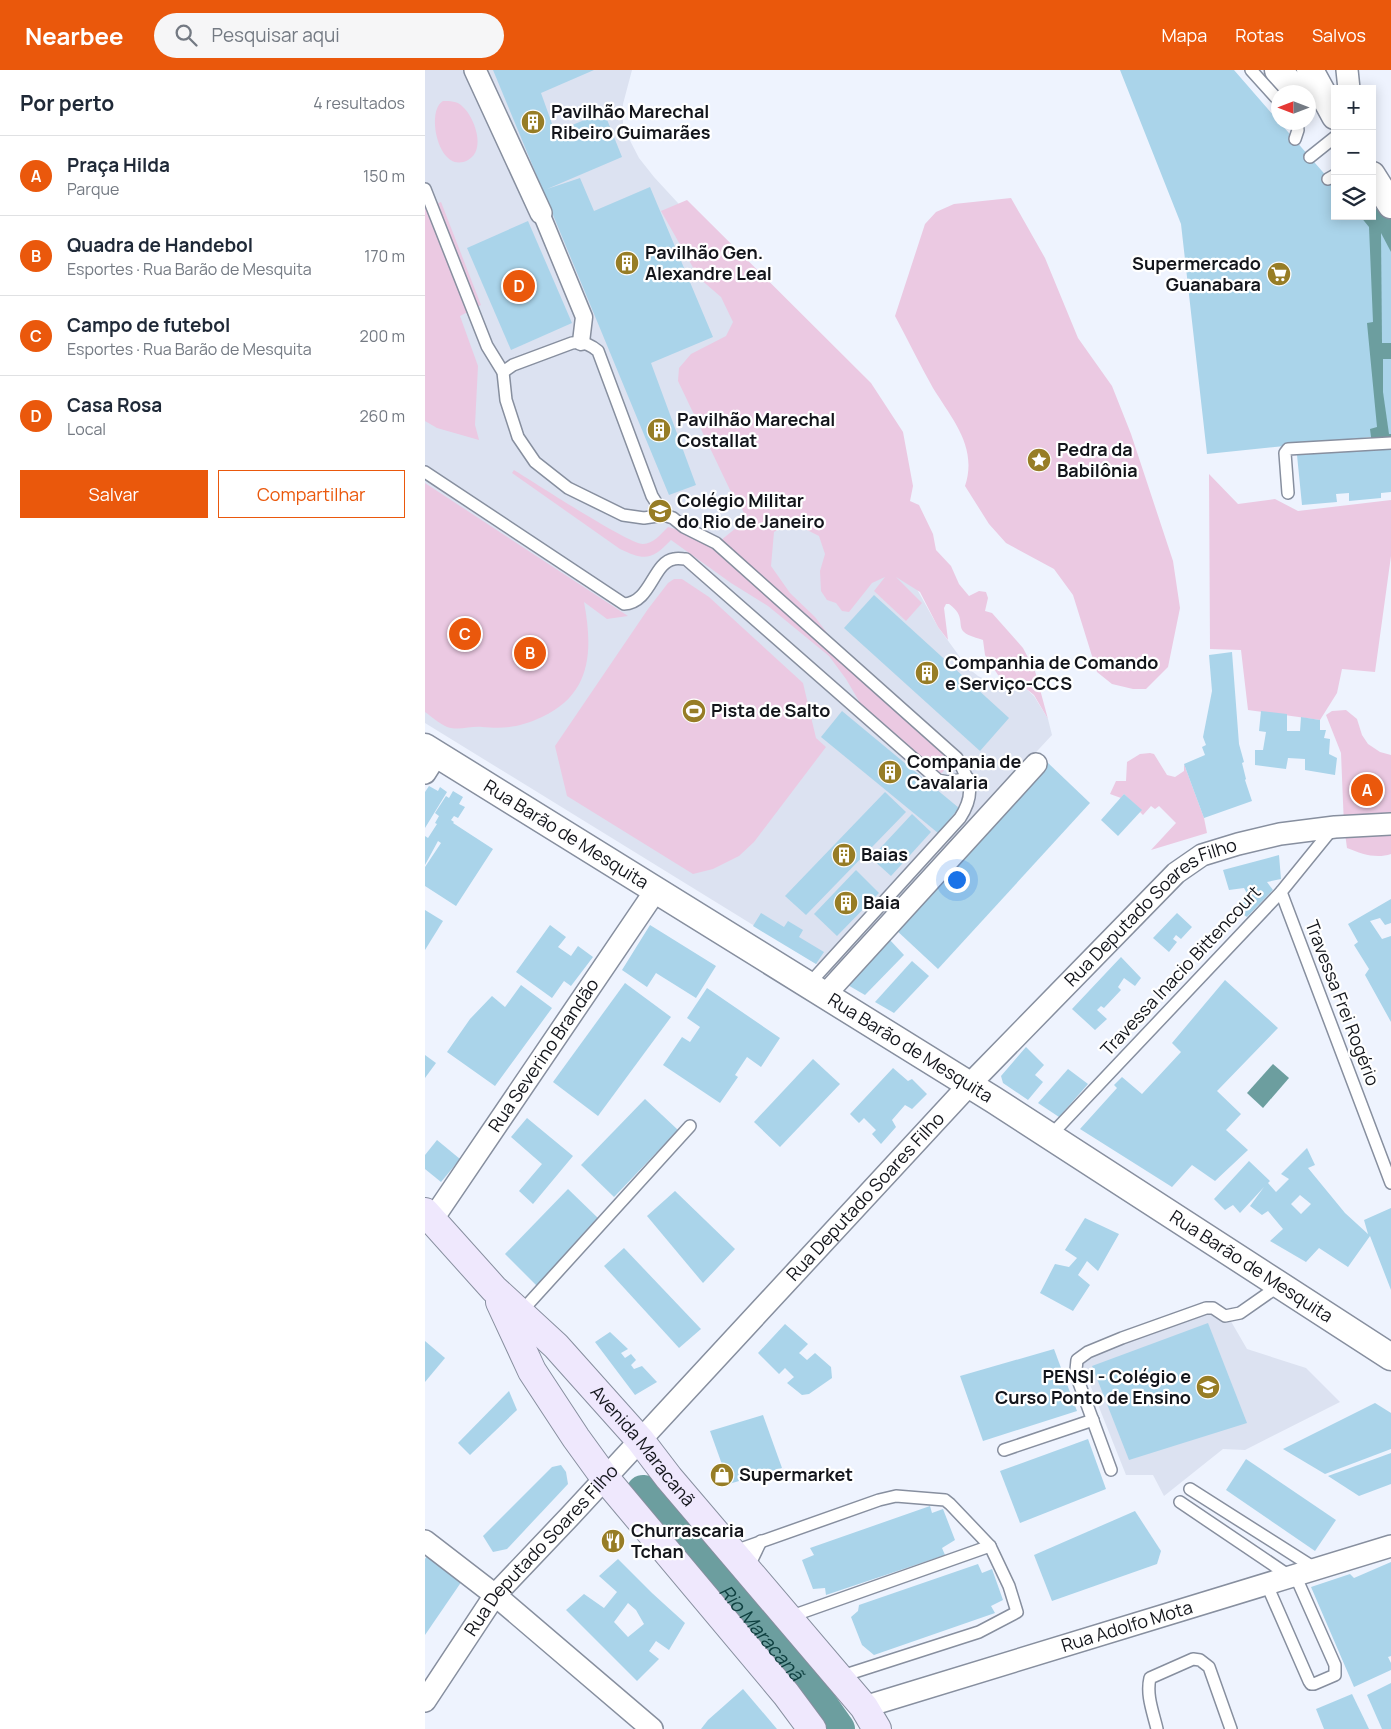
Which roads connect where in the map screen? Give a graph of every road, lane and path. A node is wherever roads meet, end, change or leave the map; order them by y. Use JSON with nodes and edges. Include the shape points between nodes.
{"nodes":[{"id":1,"x":475,"y":70,"type":"edge"},
{"id":2,"x":1251,"y":70,"type":"edge"},
{"id":3,"x":1278,"y":70,"type":"edge"},
{"id":4,"x":1310,"y":70,"type":"edge"},
{"id":5,"x":1347,"y":70,"type":"edge"},
{"id":6,"x":1292,"y":85,"type":"edge"},
{"id":7,"x":1349,"y":85,"type":"edge"},
{"id":8,"x":1271,"y":92,"type":"edge"},
{"id":9,"x":1331,"y":109,"type":"edge"},
{"id":10,"x":1316,"y":110,"type":"edge"},
{"id":11,"x":1331,"y":122,"type":"edge"},
{"id":12,"x":1298,"y":130,"type":"edge"},
{"id":13,"x":1295,"y":139,"type":"dead end"},
{"id":14,"x":1331,"y":140,"type":"edge"},
{"id":15,"x":1310,"y":158,"type":"dead end"},
{"id":16,"x":1376,"y":181,"type":"edge"},
{"id":17,"x":425,"y":188,"type":"edge"},
{"id":18,"x":1391,"y":205,"type":"edge"},
{"id":19,"x":541,"y":213,"type":"joint"},
{"id":20,"x":581,"y":342,"type":"junction"},
{"id":21,"x":503,"y":372,"type":"junction"},
{"id":22,"x":1391,"y":443,"type":"edge"},
{"id":23,"x":425,"y":472,"type":"edge"},
{"id":24,"x":1288,"y":493,"type":"dead end"},
{"id":25,"x":664,"y":515,"type":"junction"},
{"id":26,"x":429,"y":758,"type":"edge"},
{"id":27,"x":1036,"y":764,"type":"dead end"},
{"id":28,"x":968,"y":778,"type":"junction"},
{"id":29,"x":1391,"y":824,"type":"edge"},
{"id":30,"x":1335,"y":827,"type":"junction"},
{"id":31,"x":655,"y":890,"type":"junction"},
{"id":32,"x":1281,"y":892,"type":"junction"},
{"id":33,"x":816,"y":990,"type":"junction"},
{"id":34,"x":969,"y":1085,"type":"junction"},
{"id":35,"x":690,"y":1126,"type":"dead end"},
{"id":36,"x":1049,"y":1136,"type":"junction"},
{"id":37,"x":1391,"y":1183,"type":"edge"},
{"id":38,"x":428,"y":1216,"type":"edge"},
{"id":39,"x":1280,"y":1285,"type":"junction"},
{"id":40,"x":494,"y":1289,"type":"junction"},
{"id":41,"x":520,"y":1313,"type":"junction"},
{"id":42,"x":1391,"y":1357,"type":"edge"},
{"id":43,"x":1093,"y":1420,"type":"junction"},
{"id":44,"x":640,"y":1440,"type":"junction"},
{"id":45,"x":1004,"y":1450,"type":"dead end"},
{"id":46,"x":1111,"y":1470,"type":"dead end"},
{"id":47,"x":605,"y":1478,"type":"junction"},
{"id":48,"x":1190,"y":1489,"type":"dead end"},
{"id":49,"x":1180,"y":1502,"type":"dead end"},
{"id":50,"x":425,"y":1541,"type":"edge"},
{"id":51,"x":761,"y":1541,"type":"junction"},
{"id":52,"x":990,"y":1546,"type":"junction"},
{"id":53,"x":1391,"y":1546,"type":"edge"},
{"id":54,"x":740,"y":1561,"type":"junction"},
{"id":55,"x":1317,"y":1569,"type":"junction"},
{"id":56,"x":1293,"y":1576,"type":"junction"},
{"id":57,"x":1267,"y":1585,"type":"junction"},
{"id":58,"x":495,"y":1595,"type":"junction"},
{"id":59,"x":788,"y":1618,"type":"junction"},
{"id":60,"x":839,"y":1677,"type":"junction"},
{"id":61,"x":425,"y":1701,"type":"edge"},
{"id":62,"x":871,"y":1718,"type":"edge"},
{"id":63,"x":652,"y":1729,"type":"edge"},
{"id":64,"x":812,"y":1729,"type":"edge"},
{"id":65,"x":1157,"y":1729,"type":"edge"},
{"id":66,"x":1231,"y":1729,"type":"edge"}],
"edges":[{"from":1,"to":19,"type":"street"},
{"from":2,"to":8,"type":"lane"},
{"from":3,"to":6,"type":"street"},
{"from":4,"to":9,"type":"street"},
{"from":5,"to":7,"type":"street"},
{"from":10,"to":11,"type":"street"},
{"from":12,"to":13,"type":"lane"},
{"from":14,"to":15,"type":"lane"},
{"from":16,"to":18,"type":"street"},
{"from":17,"to":21,"type":"lane","via":[[487,346]]},
{"from":19,"to":20,"type":"street","via":[[584,317]]},
{"from":20,"to":21,"type":"lane","via":[[563,345]]},
{"from":20,"to":25,"type":"lane","via":[[598,351],[652,496]]},
{"from":21,"to":25,"type":"lane","via":[[506,400],[518,437],[535,462],[568,488],[623,515],[644,518]]},
{"from":22,"to":24,"type":"lane","via":[[1288,449],[1285,453]]},
{"from":23,"to":28,"type":"lane","via":[[624,604],[633,604],[640,598],[665,563],[686,559],[938,780],[948,782]]},
{"from":25,"to":28,"type":"lane","via":[[716,543],[957,758]]},
{"from":26,"to":31,"type":"street","name":"Rua Barão de Mesquita"},
{"from":27,"to":33,"type":"street"},
{"from":28,"to":33,"type":"lane","via":[[971,793],[960,818]]},
{"from":29,"to":30,"type":"street","name":"Rua Deputado Soares Filho"},
{"from":30,"to":32,"type":"lane","name":"Travessa Inacio Bittencourt"},
{"from":30,"to":34,"type":"street","name":"Rua Deputado Soares Filho","via":[[1280,834],[1238,844],[1203,855],[1176,873]]},
{"from":31,"to":33,"type":"street","name":"Rua Barão de Mesquita"},
{"from":31,"to":38,"type":"street","name":"Rua Severino Brandão"},
{"from":32,"to":36,"type":"lane","name":"Travessa Inacio Bittencourt"},
{"from":32,"to":37,"type":"lane","name":"Travessa Frei Rogério"},
{"from":33,"to":34,"type":"street","name":"Rua Barão de Mesquita"},
{"from":34,"to":36,"type":"street","name":"Rua Barão de Mesquita"},
{"from":34,"to":44,"type":"street","name":"Rua Deputado Soares Filho"},
{"from":35,"to":41,"type":"lane"},
{"from":36,"to":39,"type":"street","name":"Rua Barão de Mesquita"},
{"from":38,"to":40,"type":"main road","name":"Avenida Maracanã"},
{"from":39,"to":42,"type":"street","name":"Rua Barão de Mesquita"},
{"from":39,"to":43,"type":"lane","via":[[1240,1313],[1225,1316],[1213,1308],[1206,1308],[1088,1352],[1077,1360],[1076,1370]]},
{"from":40,"to":41,"type":"main road","name":"Avenida Maracanã"},
{"from":40,"to":47,"type":"main road","name":"Avenida Maracanã","via":[[532,1371]]},
{"from":41,"to":44,"type":"main road","name":"Avenida Maracanã","via":[[556,1346]]},
{"from":43,"to":45,"type":"lane"},
{"from":43,"to":46,"type":"lane"},
{"from":44,"to":47,"type":"street","name":"Rua Deputado Soares Filho"},
{"from":44,"to":54,"type":"main road","name":"Avenida Maracanã"},
{"from":47,"to":58,"type":"street","name":"Rua Deputado Soares Filho"},
{"from":47,"to":64,"type":"main road","name":"Avenida Maracanã"},
{"from":48,"to":55,"type":"lane"},
{"from":49,"to":56,"type":"lane"},
{"from":50,"to":58,"type":"street"},
{"from":51,"to":52,"type":"lane","via":[[896,1496],[945,1500]]},
{"from":51,"to":54,"type":"lane"},
{"from":51,"to":54,"type":"lane"},
{"from":52,"to":59,"type":"lane"},
{"from":52,"to":60,"type":"lane","via":[[1017,1612],[979,1632]]},
{"from":53,"to":55,"type":"street","name":"Rua Adolfo Mota"},
{"from":54,"to":59,"type":"main road","name":"Avenida Maracanã"},
{"from":55,"to":56,"type":"street","name":"Rua Adolfo Mota"},
{"from":56,"to":57,"type":"street","name":"Rua Adolfo Mota"},
{"from":56,"to":57,"type":"lane","via":[[1335,1666],[1335,1675],[1314,1684],[1309,1681]]},
{"from":57,"to":62,"type":"street","name":"Rua Adolfo Mota"},
{"from":58,"to":61,"type":"street","name":"Rua Deputado Soares Filho"},
{"from":58,"to":63,"type":"street"},
{"from":59,"to":60,"type":"main road","name":"Avenida Maracanã"},
{"from":60,"to":62,"type":"main road","name":"Avenida Maracanã"},
{"from":65,"to":66,"type":"lane","via":[[1149,1698],[1150,1678],[1193,1658],[1209,1667]]}]}
